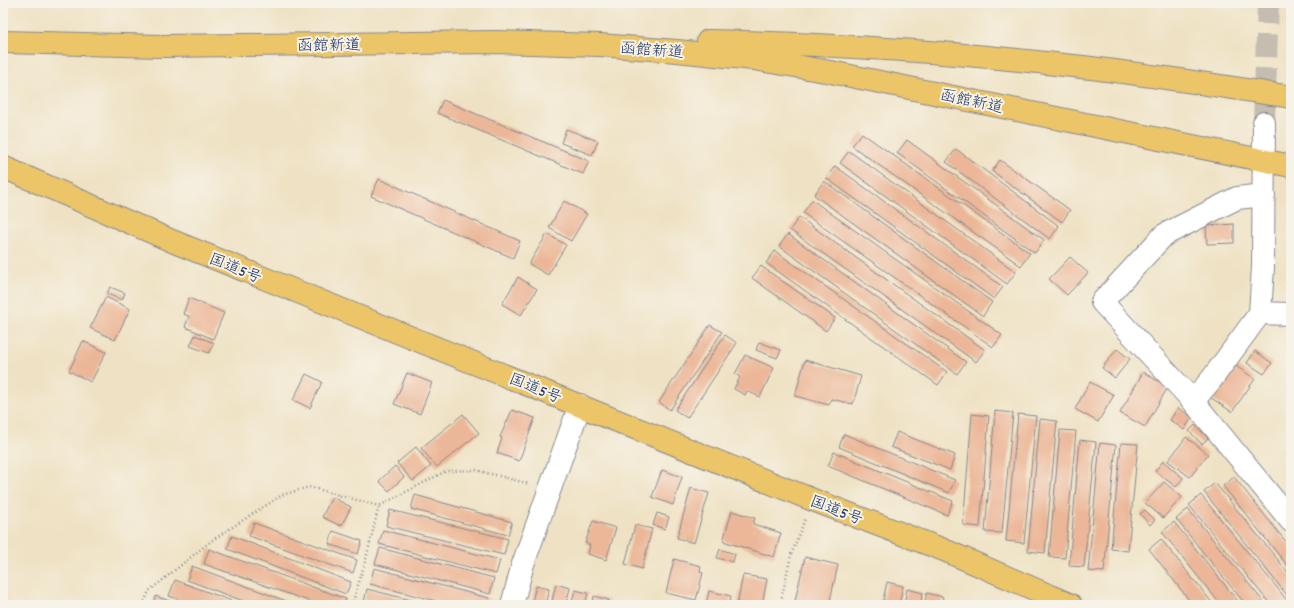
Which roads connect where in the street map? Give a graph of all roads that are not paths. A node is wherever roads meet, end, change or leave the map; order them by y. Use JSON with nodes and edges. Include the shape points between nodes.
{"nodes":[{"id":1,"x":3,"y":42,"type":"edge"},
{"id":2,"x":495,"y":42,"type":"junction"},
{"id":3,"x":1291,"y":97,"type":"edge"},
{"id":4,"x":1264,"y":123,"type":"tunnel mouth"},
{"id":5,"x":1264,"y":160,"type":"junction"},
{"id":6,"x":1291,"y":166,"type":"edge"},
{"id":7,"x":3,"y":167,"type":"edge"},
{"id":8,"x":1264,"y":196,"type":"junction"},
{"id":9,"x":1260,"y":313,"type":"junction"},
{"id":10,"x":1291,"y":314,"type":"edge"},
{"id":11,"x":1194,"y":401,"type":"junction"},
{"id":12,"x":580,"y":405,"type":"junction"},
{"id":13,"x":1291,"y":521,"type":"edge"},
{"id":14,"x":512,"y":605,"type":"edge"},
{"id":15,"x":1070,"y":605,"type":"edge"}],
"edges":[{"from":1,"to":2,"type":"highway","name":"函館新道","via":[[162,46]]},
{"from":2,"to":3,"type":"highway","via":[[670,40],[860,46],[1064,65]]},
{"from":2,"to":5,"type":"highway","name":"函館新道","via":[[600,45],[754,59],[921,89]]},
{"from":4,"to":5,"type":"street"},
{"from":5,"to":6,"type":"highway","name":"函館新道"},
{"from":5,"to":8,"type":"street"},
{"from":7,"to":12,"type":"highway","name":"国道5号","via":[[172,241]]},
{"from":8,"to":9,"type":"street"},
{"from":8,"to":11,"type":"street","via":[[1236,198],[1164,235],[1102,302]]},
{"from":9,"to":10,"type":"street"},
{"from":9,"to":11,"type":"street"},
{"from":11,"to":13,"type":"street"},
{"from":12,"to":14,"type":"street","via":[[523,564]]},
{"from":12,"to":15,"type":"highway","name":"国道5号","via":[[813,500],[944,550]]}]}
